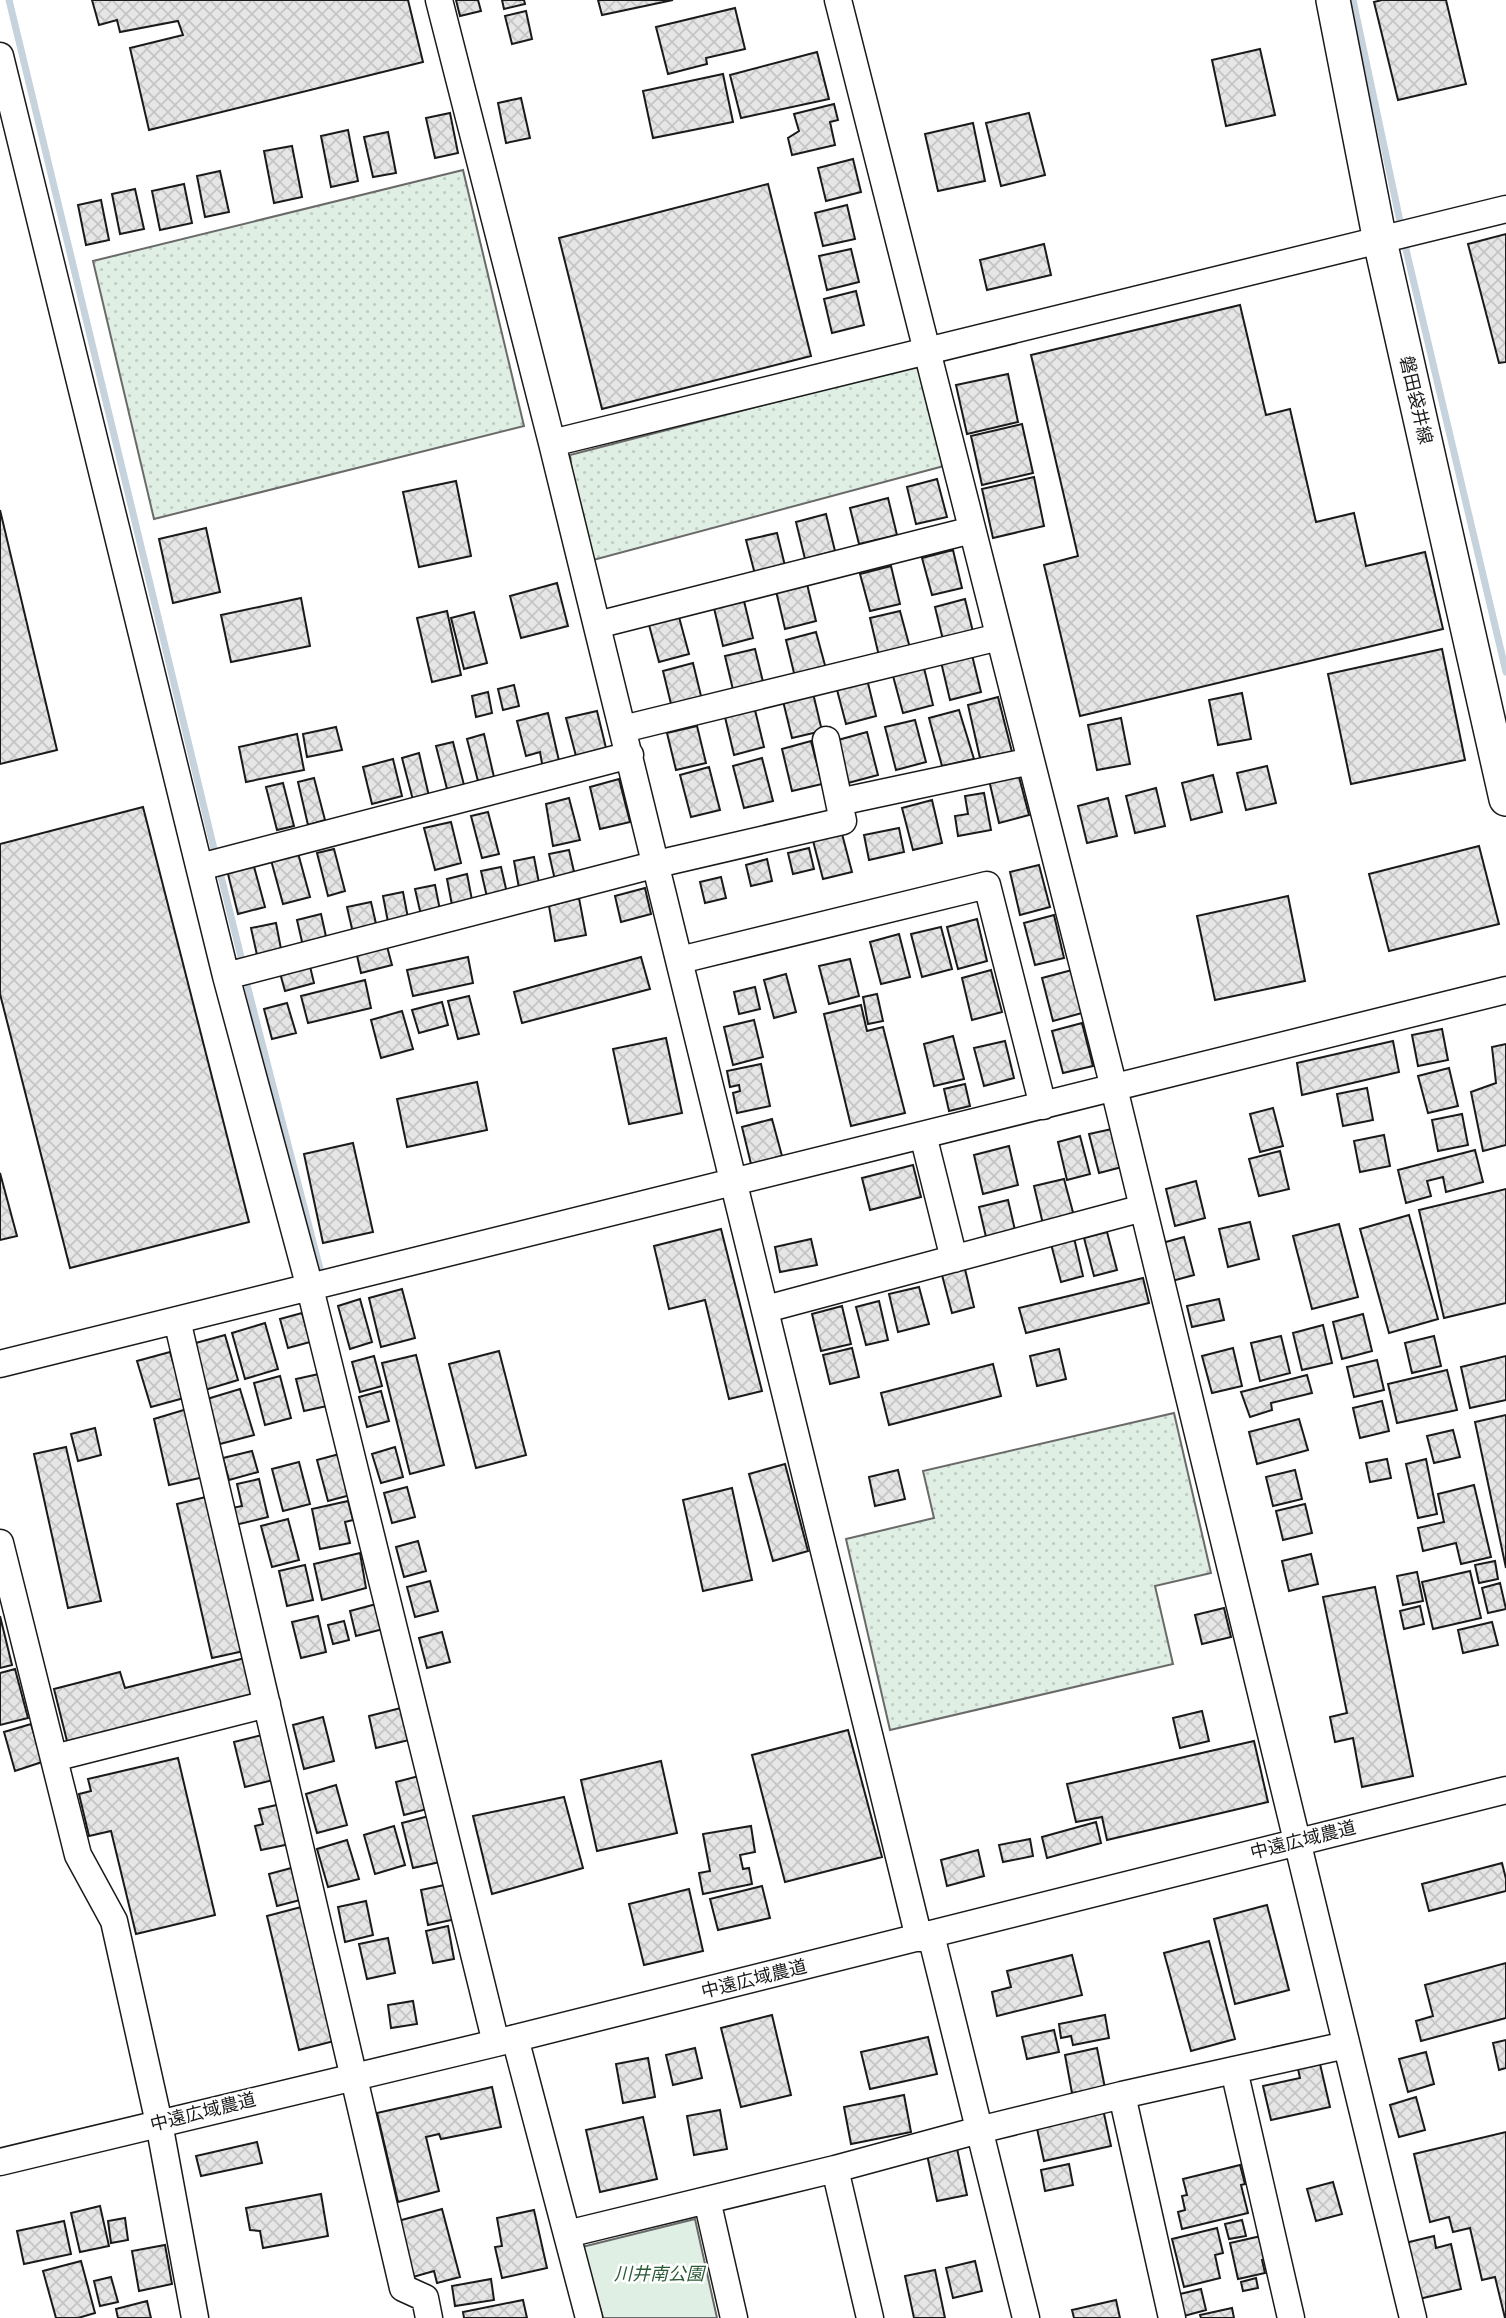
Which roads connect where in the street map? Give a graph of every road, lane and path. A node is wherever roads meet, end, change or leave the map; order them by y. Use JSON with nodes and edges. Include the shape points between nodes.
{"nodes":[{"id":1,"x":439,"y":0,"type":"edge"},
{"id":2,"x":838,"y":0,"type":"edge"},
{"id":3,"x":1333,"y":0,"type":"edge"},
{"id":4,"x":0,"y":56,"type":"edge"},
{"id":5,"x":1506,"y":209,"type":"edge"},
{"id":6,"x":1380,"y":241,"type":"junction"},
{"id":7,"x":927,"y":352,"type":"junction"},
{"id":8,"x":552,"y":443,"type":"junction"},
{"id":9,"x":972,"y":530,"type":"junction"},
{"id":10,"x":597,"y":625,"type":"junction"},
{"id":11,"x":999,"y":637,"type":"junction"},
{"id":12,"x":623,"y":729,"type":"junction"},
{"id":13,"x":826,"y":740,"type":"dead end"},
{"id":14,"x":629,"y":755,"type":"junction"},
{"id":15,"x":1031,"y":761,"type":"junction"},
{"id":16,"x":1506,"y":799,"type":"edge"},
{"id":17,"x":839,"y":802,"type":"junction"},
{"id":18,"x":214,"y":863,"type":"junction"},
{"id":19,"x":657,"y":864,"type":"junction"},
{"id":20,"x":680,"y":960,"type":"junction"},
{"id":21,"x":230,"y":974,"type":"junction"},
{"id":22,"x":1506,"y":990,"type":"edge"},
{"id":23,"x":1114,"y":1088,"type":"junction"},
{"id":24,"x":1043,"y":1105,"type":"junction"},
{"id":25,"x":923,"y":1135,"type":"junction"},
{"id":26,"x":735,"y":1182,"type":"junction"},
{"id":27,"x":1143,"y":1208,"type":"junction"},
{"id":28,"x":954,"y":1259,"type":"junction"},
{"id":29,"x":310,"y":1288,"type":"junction"},
{"id":30,"x":766,"y":1308,"type":"junction"},
{"id":31,"x":177,"y":1320,"type":"junction"},
{"id":32,"x":0,"y":1364,"type":"edge"},
{"id":33,"x":0,"y":1543,"type":"edge"},
{"id":34,"x":267,"y":1704,"type":"junction"},
{"id":35,"x":54,"y":1758,"type":"junction"},
{"id":36,"x":1506,"y":1790,"type":"edge"},
{"id":37,"x":1296,"y":1841,"type":"junction"},
{"id":38,"x":925,"y":1936,"type":"junction"},
{"id":39,"x":505,"y":2040,"type":"junction"},
{"id":40,"x":1346,"y":2045,"type":"junction"},
{"id":41,"x":1234,"y":2070,"type":"junction"},
{"id":42,"x":354,"y":2076,"type":"junction"},
{"id":43,"x":1122,"y":2095,"type":"junction"},
{"id":44,"x":159,"y":2123,"type":"junction"},
{"id":45,"x":979,"y":2130,"type":"junction"},
{"id":46,"x":0,"y":2161,"type":"edge"},
{"id":47,"x":835,"y":2169,"type":"junction"},
{"id":48,"x":707,"y":2200,"type":"junction"},
{"id":49,"x":567,"y":2234,"type":"junction"},
{"id":50,"x":195,"y":2318,"type":"edge"},
{"id":51,"x":429,"y":2318,"type":"edge"},
{"id":52,"x":589,"y":2318,"type":"edge"},
{"id":53,"x":734,"y":2318,"type":"edge"},
{"id":54,"x":870,"y":2318,"type":"edge"},
{"id":55,"x":1026,"y":2318,"type":"edge"},
{"id":56,"x":1172,"y":2318,"type":"edge"},
{"id":57,"x":1291,"y":2318,"type":"edge"},
{"id":58,"x":1413,"y":2318,"type":"edge"}],
"edges":[{"from":1,"to":8,"type":"street"},
{"from":2,"to":7,"type":"street"},
{"from":3,"to":6,"type":"main road","name":"磐田袋井線"},
{"from":4,"to":18,"type":"street"},
{"from":5,"to":6,"type":"street"},
{"from":6,"to":7,"type":"street"},
{"from":6,"to":16,"type":"main road","name":"磐田袋井線"},
{"from":7,"to":8,"type":"street"},
{"from":7,"to":9,"type":"street"},
{"from":8,"to":10,"type":"street"},
{"from":9,"to":10,"type":"street"},
{"from":9,"to":11,"type":"street"},
{"from":10,"to":12,"type":"street"},
{"from":11,"to":12,"type":"street"},
{"from":11,"to":15,"type":"street"},
{"from":12,"to":14,"type":"street"},
{"from":13,"to":17,"type":"street"},
{"from":14,"to":18,"type":"street"},
{"from":14,"to":19,"type":"street"},
{"from":15,"to":17,"type":"street"},
{"from":15,"to":23,"type":"street"},
{"from":17,"to":19,"type":"street","via":[[843,821]]},
{"from":18,"to":21,"type":"street"},
{"from":19,"to":20,"type":"street"},
{"from":19,"to":21,"type":"street"},
{"from":20,"to":24,"type":"street","via":[[987,885]]},
{"from":20,"to":26,"type":"street"},
{"from":21,"to":29,"type":"street"},
{"from":22,"to":23,"type":"street"},
{"from":23,"to":24,"type":"street"},
{"from":23,"to":27,"type":"street"},
{"from":24,"to":25,"type":"street"},
{"from":25,"to":26,"type":"street"},
{"from":25,"to":28,"type":"street"},
{"from":26,"to":29,"type":"street"},
{"from":26,"to":30,"type":"street"},
{"from":27,"to":28,"type":"street"},
{"from":27,"to":37,"type":"street"},
{"from":28,"to":30,"type":"street"},
{"from":29,"to":31,"type":"street"},
{"from":29,"to":39,"type":"street"},
{"from":30,"to":38,"type":"street"},
{"from":31,"to":32,"type":"street"},
{"from":31,"to":34,"type":"street"},
{"from":33,"to":35,"type":"street"},
{"from":34,"to":35,"type":"street"},
{"from":34,"to":42,"type":"street"},
{"from":35,"to":44,"type":"street","via":[[78,1855],[114,1921]]},
{"from":36,"to":37,"type":"street","name":"中遠広域農道"},
{"from":37,"to":38,"type":"street","name":"中遠広域農道"},
{"from":37,"to":40,"type":"street"},
{"from":38,"to":39,"type":"street","name":"中遠広域農道"},
{"from":38,"to":45,"type":"street"},
{"from":39,"to":42,"type":"street","name":"中遠広域農道"},
{"from":39,"to":49,"type":"street"},
{"from":40,"to":41,"type":"street"},
{"from":40,"to":58,"type":"street"},
{"from":41,"to":43,"type":"street"},
{"from":41,"to":57,"type":"street"},
{"from":42,"to":44,"type":"street","name":"中遠広域農道"},
{"from":42,"to":51,"type":"street","via":[[402,2288],[425,2298]]},
{"from":43,"to":45,"type":"street"},
{"from":43,"to":56,"type":"street"},
{"from":44,"to":46,"type":"street","name":"中遠広域農道"},
{"from":44,"to":50,"type":"street"},
{"from":45,"to":47,"type":"street"},
{"from":45,"to":55,"type":"street"},
{"from":47,"to":48,"type":"street"},
{"from":47,"to":54,"type":"street"},
{"from":48,"to":49,"type":"street"},
{"from":48,"to":53,"type":"street"},
{"from":49,"to":52,"type":"street"}]}
